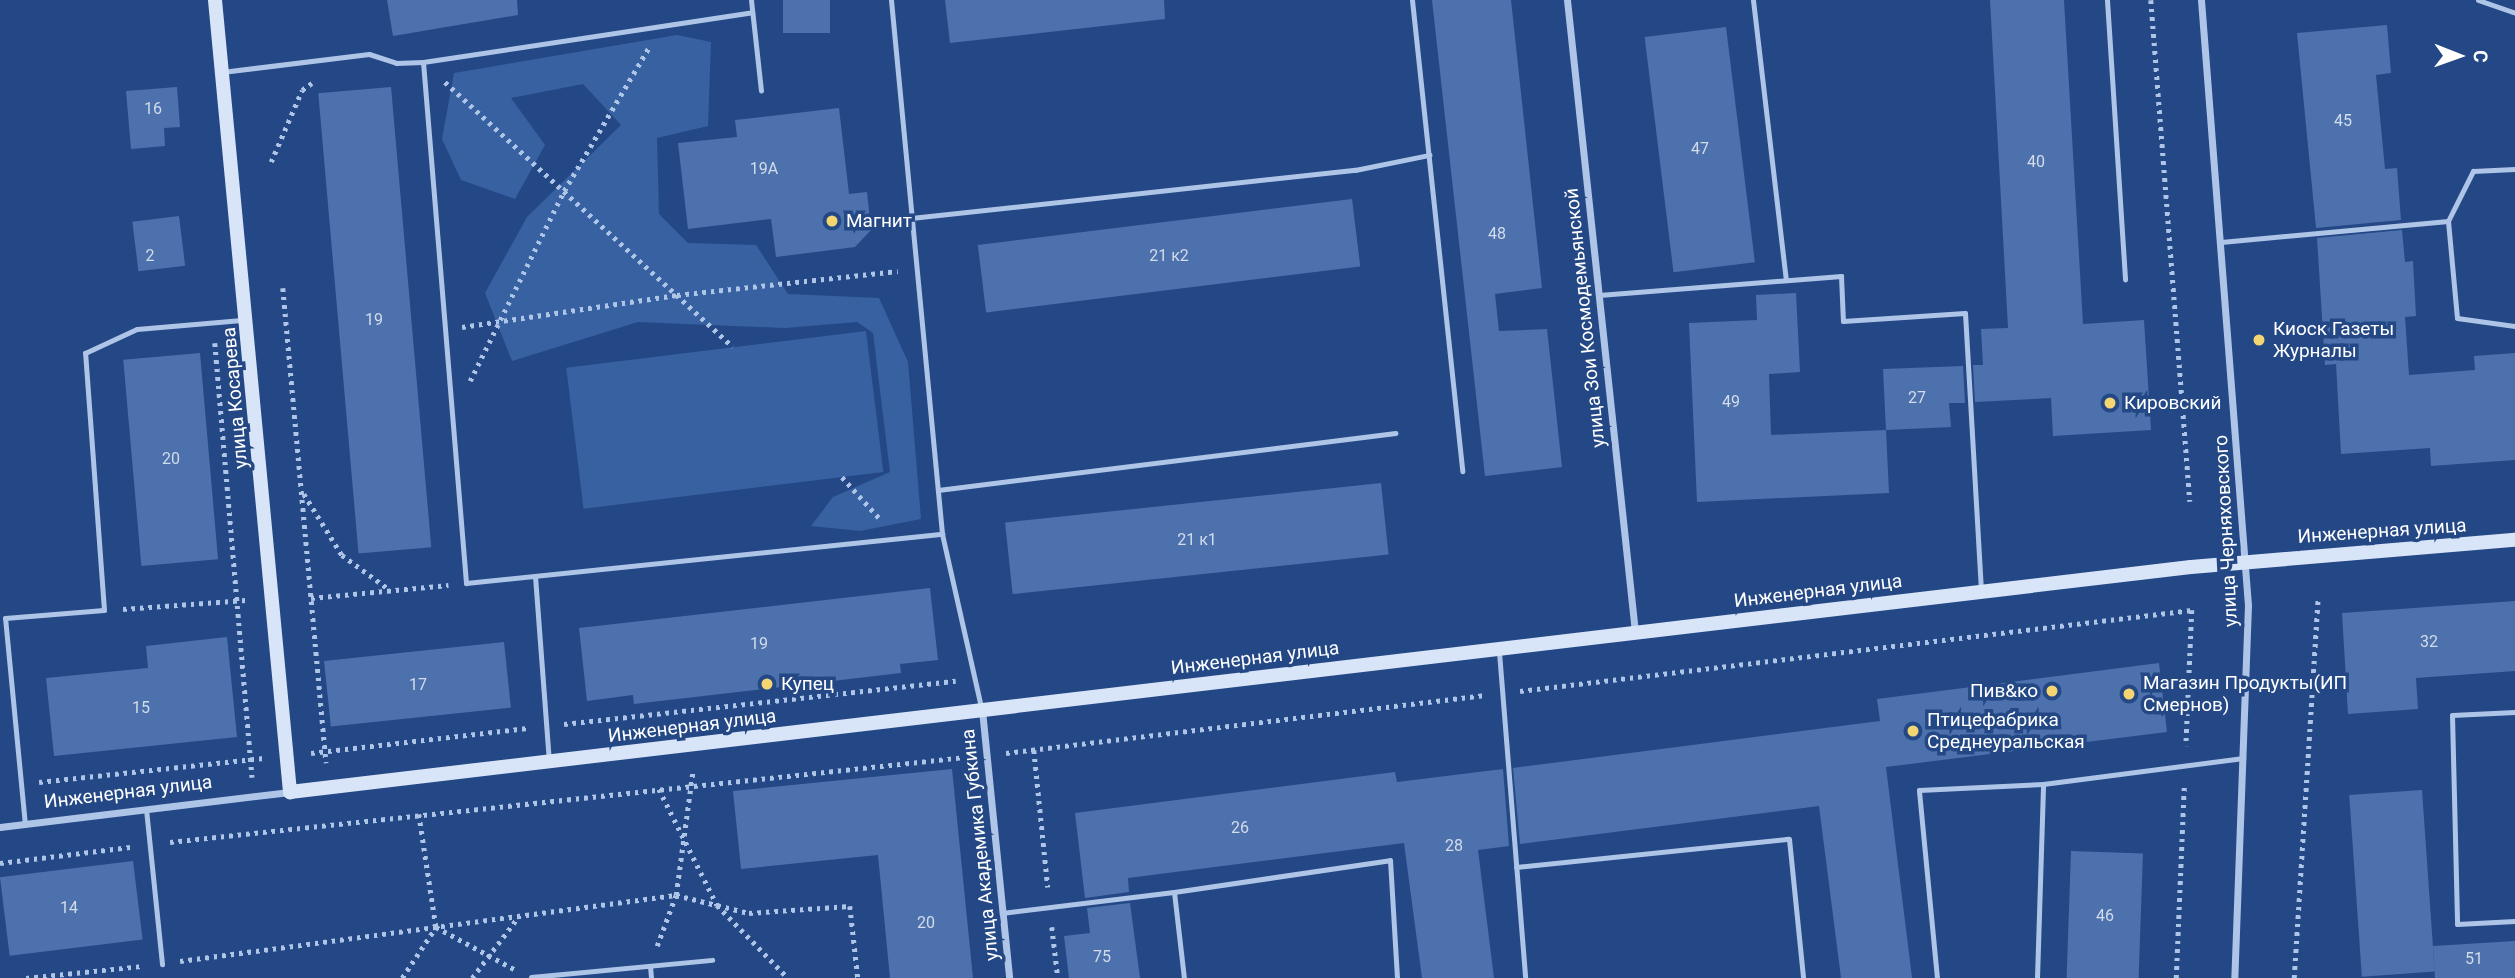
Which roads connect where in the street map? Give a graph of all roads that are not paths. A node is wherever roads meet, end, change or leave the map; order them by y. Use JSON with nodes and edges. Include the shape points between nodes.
{"nodes":[{"id":1,"x":215,"y":0,"type":"edge"},
{"id":2,"x":751,"y":0,"type":"edge"},
{"id":3,"x":891,"y":0,"type":"edge"},
{"id":4,"x":1412,"y":0,"type":"edge"},
{"id":5,"x":1567,"y":0,"type":"edge"},
{"id":6,"x":1753,"y":0,"type":"edge"},
{"id":7,"x":2107,"y":0,"type":"edge"},
{"id":8,"x":2201,"y":0,"type":"edge"},
{"id":9,"x":2478,"y":0,"type":"edge"},
{"id":10,"x":752,"y":12,"type":"junction"},
{"id":11,"x":2515,"y":13,"type":"edge"},
{"id":12,"x":423,"y":62,"type":"junction"},
{"id":13,"x":222,"y":72,"type":"junction"},
{"id":14,"x":761,"y":89,"type":"dead end"},
{"id":15,"x":1429,"y":155,"type":"junction"},
{"id":16,"x":2515,"y":169,"type":"edge"},
{"id":17,"x":911,"y":218,"type":"junction"},
{"id":18,"x":2448,"y":221,"type":"junction"},
{"id":19,"x":2221,"y":242,"type":"junction"},
{"id":20,"x":2125,"y":279,"type":"dead end"},
{"id":21,"x":1786,"y":280,"type":"junction"},
{"id":22,"x":1598,"y":295,"type":"junction"},
{"id":23,"x":247,"y":319,"type":"junction"},
{"id":24,"x":2515,"y":326,"type":"edge"},
{"id":25,"x":1395,"y":433,"type":"dead end"},
{"id":26,"x":1462,"y":471,"type":"dead end"},
{"id":27,"x":938,"y":490,"type":"junction"},
{"id":28,"x":942,"y":534,"type":"junction"},
{"id":29,"x":2515,"y":540,"type":"edge"},
{"id":30,"x":2247,"y":561,"type":"junction"},
{"id":31,"x":535,"y":576,"type":"junction"},
{"id":32,"x":1982,"y":591,"type":"junction"},
{"id":33,"x":1635,"y":632,"type":"junction"},
{"id":34,"x":1499,"y":648,"type":"junction"},
{"id":35,"x":982,"y":710,"type":"junction"},
{"id":36,"x":2515,"y":712,"type":"edge"},
{"id":37,"x":2243,"y":758,"type":"junction"},
{"id":38,"x":549,"y":762,"type":"junction"},
{"id":39,"x":2043,"y":783,"type":"junction"},
{"id":40,"x":290,"y":792,"type":"junction"},
{"id":41,"x":146,"y":809,"type":"junction"},
{"id":42,"x":24,"y":825,"type":"junction"},
{"id":43,"x":0,"y":827,"type":"edge"},
{"id":44,"x":1516,"y":867,"type":"junction"},
{"id":45,"x":1174,"y":892,"type":"junction"},
{"id":46,"x":1002,"y":913,"type":"junction"},
{"id":47,"x":2515,"y":921,"type":"edge"},
{"id":48,"x":712,"y":960,"type":"dead end"},
{"id":49,"x":162,"y":964,"type":"road end"},
{"id":50,"x":650,"y":966,"type":"junction"},
{"id":51,"x":531,"y":977,"type":"edge"},
{"id":52,"x":651,"y":978,"type":"edge"},
{"id":53,"x":1009,"y":978,"type":"edge"},
{"id":54,"x":1184,"y":978,"type":"edge"},
{"id":55,"x":1398,"y":978,"type":"edge"},
{"id":56,"x":1525,"y":978,"type":"edge"},
{"id":57,"x":1803,"y":978,"type":"edge"},
{"id":58,"x":1937,"y":978,"type":"edge"},
{"id":59,"x":2037,"y":978,"type":"edge"},
{"id":60,"x":2234,"y":978,"type":"edge"}],
"edges":[{"from":1,"to":13,"type":"street","name":"улица Косарева"},
{"from":2,"to":10,"type":"lane"},
{"from":3,"to":17,"type":"lane"},
{"from":4,"to":15,"type":"lane"},
{"from":5,"to":22,"type":"street","name":"улица Зои Космодемьянской"},
{"from":6,"to":21,"type":"lane"},
{"from":7,"to":20,"type":"lane"},
{"from":8,"to":19,"type":"street","name":"улица Черняховского"},
{"from":9,"to":11,"type":"lane"},
{"from":10,"to":12,"type":"lane"},
{"from":10,"to":14,"type":"lane"},
{"from":12,"to":13,"type":"lane","via":[[349,56]]},
{"from":12,"to":31,"type":"lane","via":[[466,583]]},
{"from":13,"to":23,"type":"street","name":"улица Косарева"},
{"from":15,"to":17,"type":"lane","via":[[1354,170]]},
{"from":15,"to":26,"type":"lane"},
{"from":16,"to":18,"type":"lane","via":[[2473,171]]},
{"from":17,"to":27,"type":"lane"},
{"from":18,"to":19,"type":"lane"},
{"from":18,"to":24,"type":"lane","via":[[2457,318]]},
{"from":19,"to":30,"type":"street","name":"улица Черняховского"},
{"from":21,"to":22,"type":"lane"},
{"from":21,"to":32,"type":"lane","via":[[1842,276],[1843,321],[1965,313]]},
{"from":22,"to":33,"type":"street","name":"улица Зои Космодемьянской"},
{"from":23,"to":40,"type":"street","name":"улица Косарева"},
{"from":23,"to":42,"type":"lane","via":[[137,329],[85,353],[104,610],[5,618]]},
{"from":25,"to":27,"type":"lane"},
{"from":27,"to":28,"type":"lane"},
{"from":28,"to":31,"type":"lane"},
{"from":28,"to":35,"type":"lane"},
{"from":29,"to":30,"type":"street","name":"Инженерная улица"},
{"from":30,"to":32,"type":"street","name":"Инженерная улица"},
{"from":30,"to":37,"type":"street","name":"улица Черняховского"},
{"from":31,"to":38,"type":"lane"},
{"from":32,"to":33,"type":"street","name":"Инженерная улица"},
{"from":33,"to":34,"type":"street","name":"Инженерная улица"},
{"from":34,"to":35,"type":"street","name":"Инженерная улица"},
{"from":34,"to":44,"type":"lane"},
{"from":35,"to":38,"type":"street","name":"Инженерная улица"},
{"from":35,"to":46,"type":"street","name":"улица Академика Губкина"},
{"from":36,"to":47,"type":"lane","via":[[2452,715],[2458,924]]},
{"from":37,"to":39,"type":"lane"},
{"from":37,"to":60,"type":"street","name":"улица Черняховского"},
{"from":38,"to":40,"type":"street","name":"Инженерная улица"},
{"from":39,"to":58,"type":"lane","via":[[1919,790]]},
{"from":39,"to":59,"type":"lane"},
{"from":40,"to":41,"type":"street","name":"Инженерная улица"},
{"from":41,"to":42,"type":"street","name":"Инженерная улица"},
{"from":41,"to":49,"type":"lane"},
{"from":42,"to":43,"type":"street","name":"Инженерная улица"},
{"from":44,"to":56,"type":"lane"},
{"from":44,"to":57,"type":"lane","via":[[1789,839]]},
{"from":45,"to":46,"type":"lane"},
{"from":45,"to":54,"type":"lane"},
{"from":45,"to":55,"type":"lane","via":[[1390,860]]},
{"from":46,"to":53,"type":"street","name":"улица Академика Губкина"},
{"from":48,"to":50,"type":"lane"},
{"from":50,"to":51,"type":"lane"},
{"from":50,"to":52,"type":"lane"}]}
